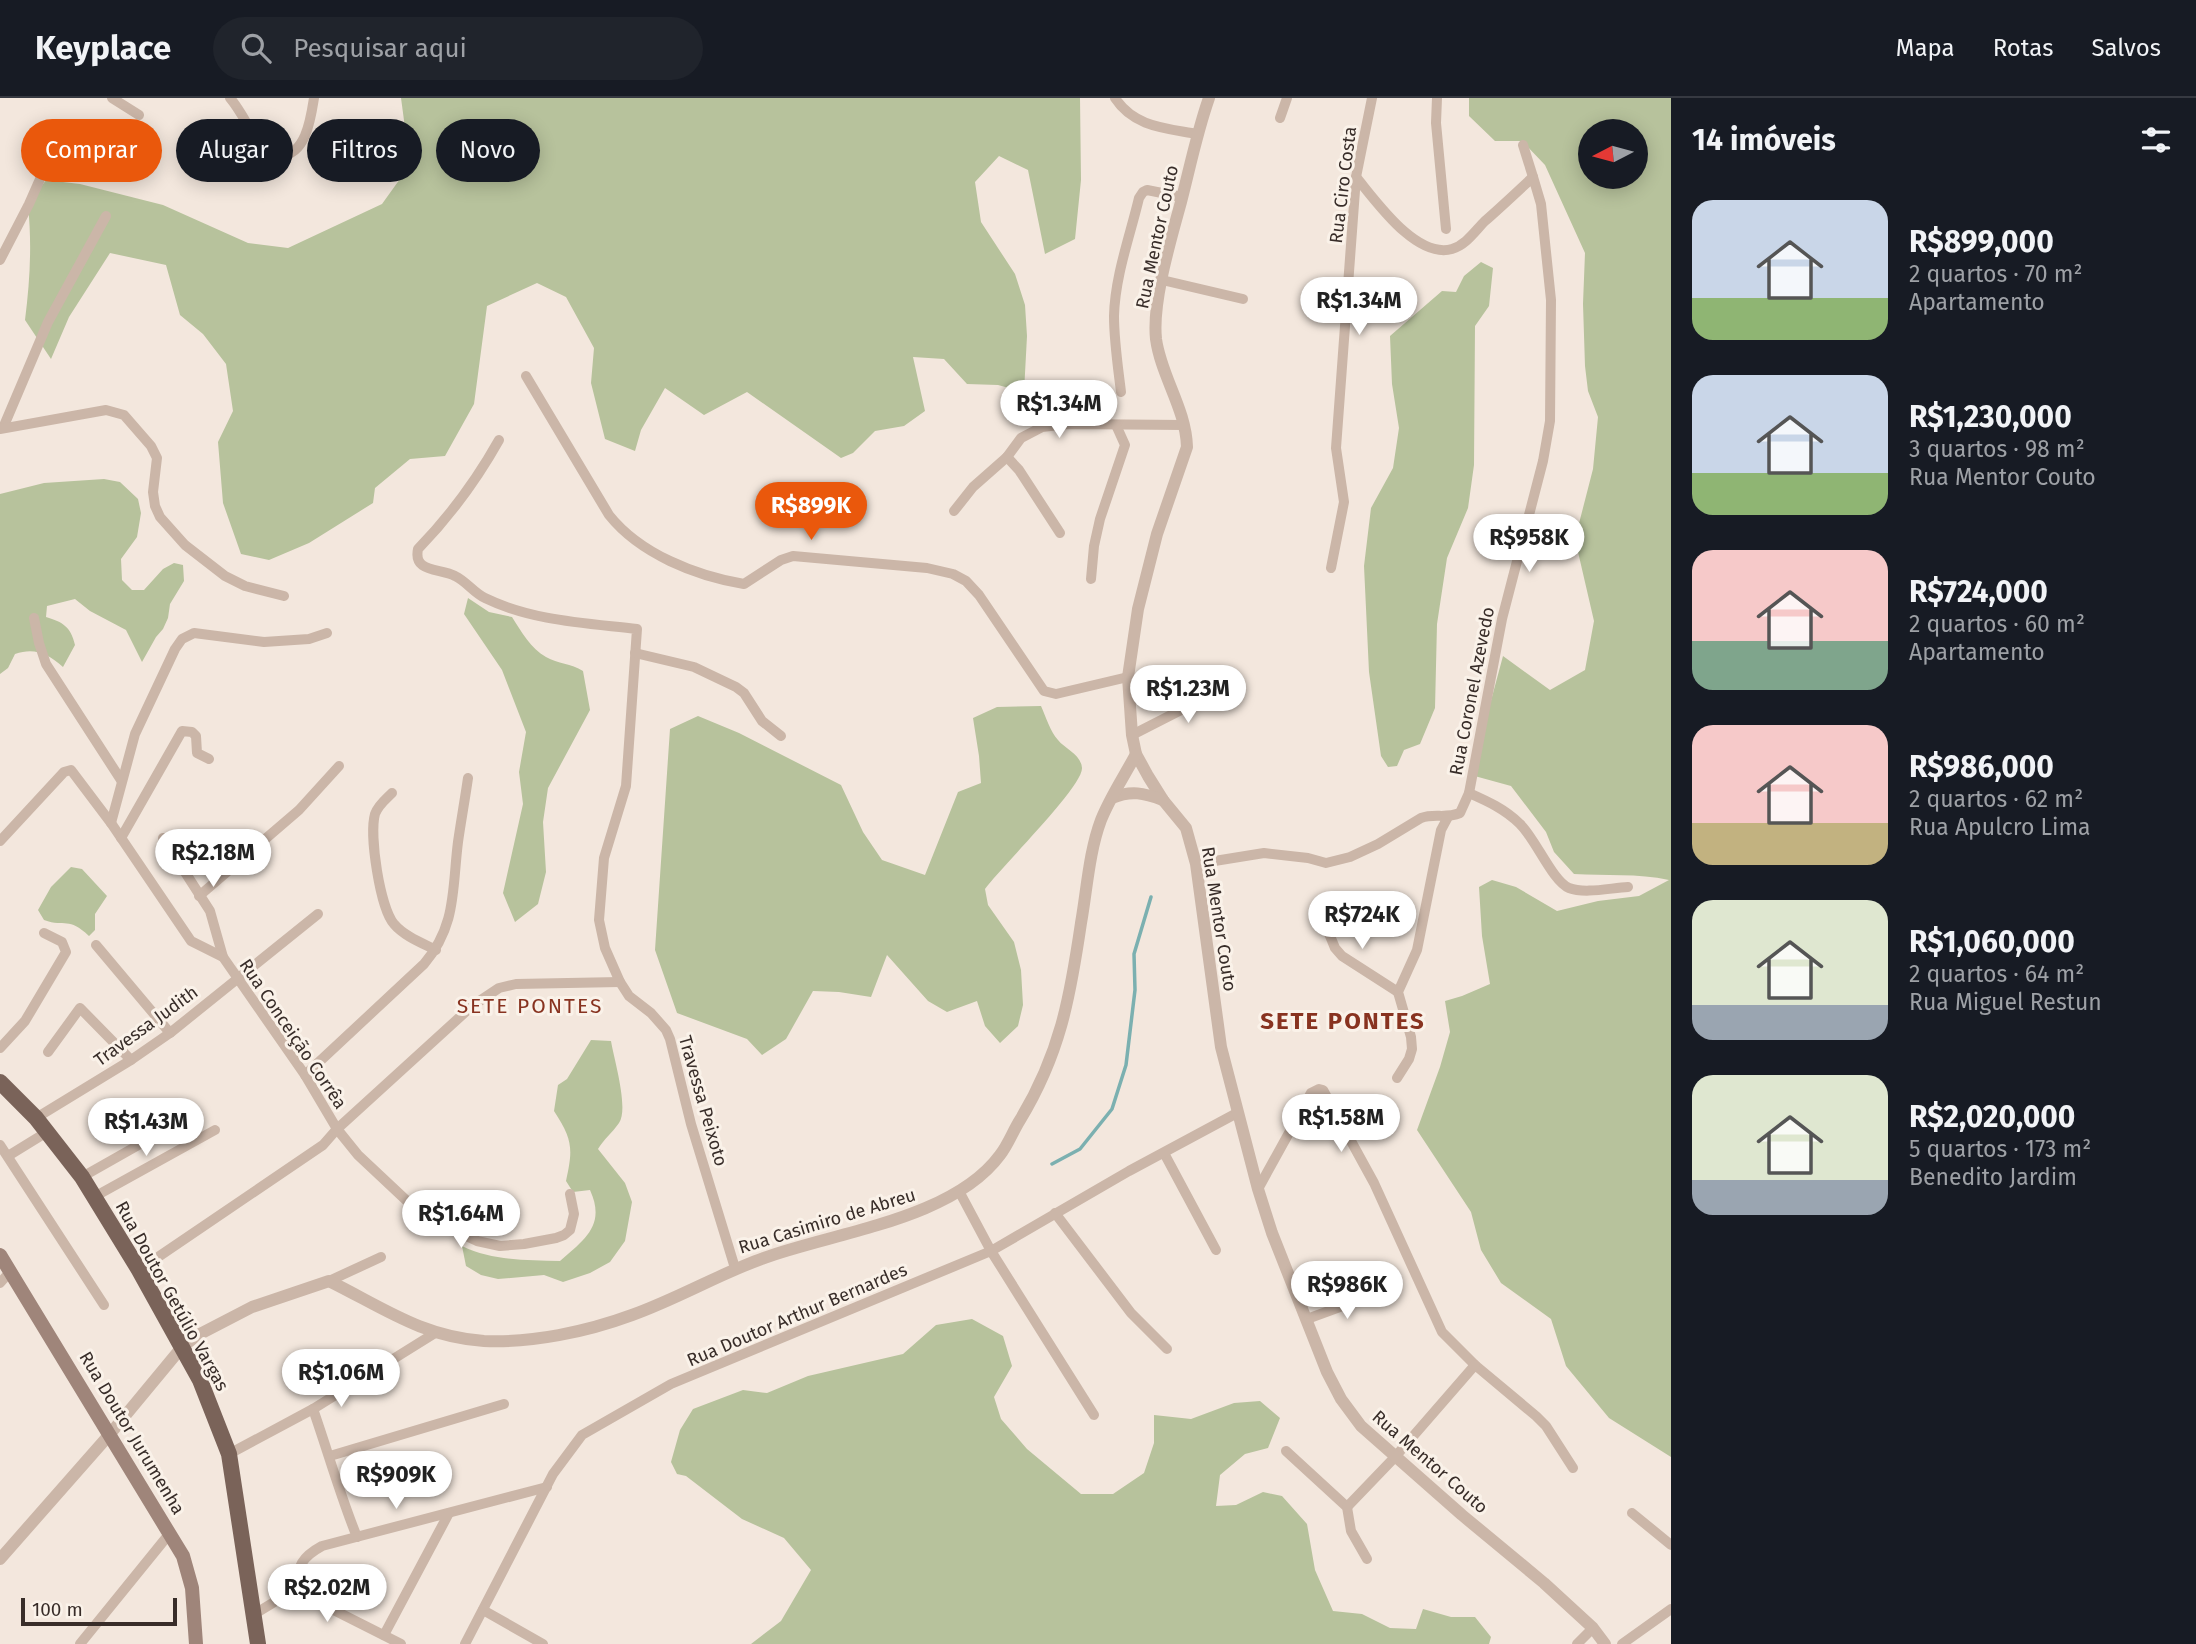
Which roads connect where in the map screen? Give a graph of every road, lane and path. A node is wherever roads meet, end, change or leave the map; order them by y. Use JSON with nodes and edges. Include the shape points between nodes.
{"nodes":[{"id":1,"x":112,"y":98,"type":"edge"},
{"id":2,"x":230,"y":98,"type":"edge"},
{"id":3,"x":314,"y":98,"type":"edge"},
{"id":4,"x":1115,"y":98,"type":"edge"},
{"id":5,"x":1209,"y":98,"type":"edge"},
{"id":6,"x":1287,"y":98,"type":"edge"},
{"id":7,"x":1372,"y":98,"type":"edge"},
{"id":8,"x":1437,"y":98,"type":"edge"},
{"id":9,"x":139,"y":115,"type":"dead end"},
{"id":10,"x":1280,"y":118,"type":"dead end"},
{"id":11,"x":1197,"y":134,"type":"junction"},
{"id":12,"x":1523,"y":145,"type":"dead end"},
{"id":13,"x":1356,"y":177,"type":"junction"},
{"id":14,"x":1533,"y":177,"type":"junction"},
{"id":15,"x":37,"y":182,"type":"edge"},
{"id":16,"x":1182,"y":197,"type":"junction"},
{"id":17,"x":106,"y":216,"type":"dead end"},
{"id":18,"x":1446,"y":229,"type":"dead end"},
{"id":19,"x":0,"y":260,"type":"edge"},
{"id":20,"x":1161,"y":281,"type":"junction"},
{"id":21,"x":1243,"y":299,"type":"dead end"},
{"id":22,"x":526,"y":376,"type":"dead end"},
{"id":23,"x":1121,"y":393,"type":"dead end"},
{"id":24,"x":1116,"y":425,"type":"junction"},
{"id":25,"x":1184,"y":425,"type":"junction"},
{"id":26,"x":1,"y":428,"type":"edge"},
{"id":27,"x":499,"y":440,"type":"dead end"},
{"id":28,"x":1007,"y":457,"type":"junction"},
{"id":29,"x":954,"y":511,"type":"dead end"},
{"id":30,"x":1060,"y":533,"type":"dead end"},
{"id":31,"x":1331,"y":568,"type":"dead end"},
{"id":32,"x":1091,"y":579,"type":"dead end"},
{"id":33,"x":284,"y":596,"type":"dead end"},
{"id":34,"x":34,"y":618,"type":"dead end"},
{"id":35,"x":327,"y":633,"type":"dead end"},
{"id":36,"x":635,"y":653,"type":"junction"},
{"id":37,"x":1128,"y":677,"type":"junction"},
{"id":38,"x":1228,"y":686,"type":"dead end"},
{"id":39,"x":1132,"y":735,"type":"junction"},
{"id":40,"x":781,"y":736,"type":"dead end"},
{"id":41,"x":1136,"y":754,"type":"junction"},
{"id":42,"x":209,"y":758,"type":"dead end"},
{"id":43,"x":338,"y":766,"type":"dead end"},
{"id":44,"x":468,"y":778,"type":"dead end"},
{"id":45,"x":121,"y":780,"type":"junction"},
{"id":46,"x":392,"y":793,"type":"dead end"},
{"id":47,"x":1469,"y":793,"type":"junction"},
{"id":48,"x":1112,"y":798,"type":"junction"},
{"id":49,"x":1163,"y":800,"type":"junction"},
{"id":50,"x":1448,"y":817,"type":"junction"},
{"id":51,"x":111,"y":823,"type":"junction"},
{"id":52,"x":121,"y":838,"type":"junction"},
{"id":53,"x":163,"y":838,"type":"dead end"},
{"id":54,"x":0,"y":842,"type":"edge"},
{"id":55,"x":1196,"y":864,"type":"junction"},
{"id":56,"x":1628,"y":887,"type":"dead end"},
{"id":57,"x":199,"y":896,"type":"junction"},
{"id":58,"x":317,"y":914,"type":"dead end"},
{"id":59,"x":1321,"y":914,"type":"dead end"},
{"id":60,"x":44,"y":933,"type":"dead end"},
{"id":61,"x":96,"y":945,"type":"dead end"},
{"id":62,"x":436,"y":950,"type":"junction"},
{"id":63,"x":223,"y":957,"type":"junction"},
{"id":64,"x":236,"y":978,"type":"junction"},
{"id":65,"x":620,"y":982,"type":"junction"},
{"id":66,"x":1398,"y":992,"type":"junction"},
{"id":67,"x":170,"y":1033,"type":"junction"},
{"id":68,"x":0,"y":1048,"type":"edge"},
{"id":69,"x":48,"y":1052,"type":"dead end"},
{"id":70,"x":131,"y":1060,"type":"junction"},
{"id":71,"x":305,"y":1075,"type":"junction"},
{"id":72,"x":1397,"y":1078,"type":"dead end"},
{"id":73,"x":0,"y":1082,"type":"edge"},
{"id":74,"x":195,"y":1113,"type":"dead end"},
{"id":75,"x":1237,"y":1113,"type":"junction"},
{"id":76,"x":36,"y":1118,"type":"junction"},
{"id":77,"x":337,"y":1129,"type":"junction"},
{"id":78,"x":215,"y":1130,"type":"dead end"},
{"id":79,"x":47,"y":1132,"type":"junction"},
{"id":80,"x":0,"y":1145,"type":"edge"},
{"id":81,"x":1164,"y":1153,"type":"junction"},
{"id":82,"x":8,"y":1157,"type":"junction"},
{"id":83,"x":82,"y":1177,"type":"junction"},
{"id":84,"x":1258,"y":1189,"type":"junction"},
{"id":85,"x":959,"y":1191,"type":"junction"},
{"id":86,"x":570,"y":1194,"type":"dead end"},
{"id":87,"x":94,"y":1196,"type":"junction"},
{"id":88,"x":1055,"y":1213,"type":"junction"},
{"id":89,"x":1216,"y":1250,"type":"dead end"},
{"id":90,"x":991,"y":1251,"type":"junction"},
{"id":91,"x":0,"y":1255,"type":"edge"},
{"id":92,"x":381,"y":1257,"type":"dead end"},
{"id":93,"x":735,"y":1268,"type":"junction"},
{"id":94,"x":139,"y":1270,"type":"junction"},
{"id":95,"x":5,"y":1277,"type":"edge"},
{"id":96,"x":329,"y":1280,"type":"junction"},
{"id":97,"x":1378,"y":1293,"type":"dead end"},
{"id":98,"x":104,"y":1305,"type":"dead end"},
{"id":99,"x":1307,"y":1319,"type":"junction"},
{"id":100,"x":435,"y":1333,"type":"junction"},
{"id":101,"x":182,"y":1347,"type":"junction"},
{"id":102,"x":1167,"y":1349,"type":"dead end"},
{"id":103,"x":1475,"y":1365,"type":"junction"},
{"id":104,"x":504,"y":1404,"type":"dead end"},
{"id":105,"x":313,"y":1409,"type":"junction"},
{"id":106,"x":1094,"y":1415,"type":"dead end"},
{"id":107,"x":110,"y":1434,"type":"junction"},
{"id":108,"x":1286,"y":1451,"type":"dead end"},
{"id":109,"x":229,"y":1454,"type":"junction"},
{"id":110,"x":330,"y":1457,"type":"junction"},
{"id":111,"x":1395,"y":1457,"type":"junction"},
{"id":112,"x":1573,"y":1468,"type":"dead end"},
{"id":113,"x":547,"y":1487,"type":"junction"},
{"id":114,"x":1348,"y":1507,"type":"junction"},
{"id":115,"x":449,"y":1513,"type":"junction"},
{"id":116,"x":1632,"y":1513,"type":"dead end"},
{"id":117,"x":170,"y":1533,"type":"junction"},
{"id":118,"x":357,"y":1537,"type":"junction"},
{"id":119,"x":1671,"y":1545,"type":"edge"},
{"id":120,"x":0,"y":1559,"type":"edge"},
{"id":121,"x":1367,"y":1559,"type":"dead end"},
{"id":122,"x":294,"y":1590,"type":"junction"},
{"id":123,"x":1671,"y":1609,"type":"edge"},
{"id":124,"x":483,"y":1610,"type":"junction"},
{"id":125,"x":253,"y":1615,"type":"junction"},
{"id":126,"x":1593,"y":1628,"type":"junction"},
{"id":127,"x":384,"y":1635,"type":"junction"},
{"id":128,"x":80,"y":1644,"type":"edge"},
{"id":129,"x":196,"y":1644,"type":"edge"},
{"id":130,"x":258,"y":1644,"type":"edge"},
{"id":131,"x":401,"y":1644,"type":"edge"},
{"id":132,"x":465,"y":1644,"type":"edge"},
{"id":133,"x":543,"y":1644,"type":"edge"},
{"id":134,"x":1577,"y":1644,"type":"edge"},
{"id":135,"x":1605,"y":1644,"type":"edge"},
{"id":136,"x":1622,"y":1644,"type":"edge"}],
"edges":[{"from":1,"to":9,"type":"street"},
{"from":2,"to":3,"type":"street","via":[[265,149],[277,156],[297,150]]},
{"from":4,"to":11,"type":"street","via":[[1144,124]]},
{"from":5,"to":11,"type":"street","name":"Rua Mentor Couto"},
{"from":6,"to":10,"type":"street"},
{"from":7,"to":13,"type":"street","name":"Rua Ciro Costa"},
{"from":8,"to":18,"type":"street"},
{"from":11,"to":16,"type":"street","name":"Rua Mentor Couto"},
{"from":12,"to":14,"type":"street","name":"Rua Coronel Azevedo"},
{"from":13,"to":14,"type":"street","via":[[1422,246],[1451,249],[1469,239]]},
{"from":13,"to":31,"type":"street","name":"Rua Ciro Costa","via":[[1336,448],[1344,502]]},
{"from":14,"to":47,"type":"street","name":"Rua Coronel Azevedo","via":[[1541,204],[1551,300],[1550,421],[1502,619]]},
{"from":15,"to":19,"type":"street"},
{"from":16,"to":20,"type":"street","name":"Rua Mentor Couto"},
{"from":16,"to":23,"type":"street","via":[[1147,190],[1139,198],[1115,306]]},
{"from":17,"to":26,"type":"street","via":[[48,322]]},
{"from":20,"to":21,"type":"street"},
{"from":20,"to":25,"type":"street","name":"Rua Mentor Couto","via":[[1156,338]]},
{"from":22,"to":37,"type":"street","via":[[609,515],[665,559],[744,584],[793,556],[953,574],[967,580],[979,595],[1044,691],[1056,694]]},
{"from":24,"to":25,"type":"street"},
{"from":24,"to":28,"type":"street","via":[[1042,427],[1021,438]]},
{"from":24,"to":32,"type":"street","via":[[1125,445],[1100,519]]},
{"from":25,"to":37,"type":"street","name":"Rua Mentor Couto","via":[[1185,458],[1157,534],[1138,609]]},
{"from":26,"to":33,"type":"street","via":[[106,410],[124,415],[157,458],[155,506],[169,526],[225,576]]},
{"from":27,"to":36,"type":"street","name":"Travessa Peixoto","via":[[457,506],[418,549],[420,565],[455,576],[483,597],[542,617],[637,629]]},
{"from":28,"to":29,"type":"street"},
{"from":28,"to":30,"type":"street"},
{"from":34,"to":45,"type":"street","via":[[46,664]]},
{"from":35,"to":45,"type":"street","via":[[264,642],[188,635],[175,649],[135,734]]},
{"from":36,"to":40,"type":"street","via":[[694,667],[736,687],[762,721]]},
{"from":36,"to":65,"type":"street","name":"Travessa Peixoto","via":[[626,786],[604,858],[599,920]]},
{"from":37,"to":39,"type":"street","name":"Rua Mentor Couto"},
{"from":38,"to":39,"type":"street"},
{"from":39,"to":41,"type":"street","name":"Rua Mentor Couto"},
{"from":41,"to":48,"type":"street","name":"Rua Casimiro de Abreu"},
{"from":41,"to":49,"type":"street","name":"Rua Mentor Couto"},
{"from":42,"to":52,"type":"street","via":[[197,753],[196,736],[182,732]]},
{"from":43,"to":57,"type":"street","via":[[299,810]]},
{"from":44,"to":62,"type":"street","via":[[454,896]]},
{"from":45,"to":51,"type":"street"},
{"from":46,"to":62,"type":"street","via":[[378,808],[372,829],[383,901],[394,925]]},
{"from":47,"to":50,"type":"street","name":"Rua Coronel Azevedo","via":[[1460,813]]},
{"from":47,"to":56,"type":"street","via":[[1521,824],[1562,884],[1579,889]]},
{"from":48,"to":49,"type":"street","via":[[1144,793]]},
{"from":48,"to":85,"type":"street","name":"Rua Casimiro de Abreu","via":[[1092,853],[1057,1044],[1036,1095],[1000,1156]]},
{"from":49,"to":55,"type":"street","name":"Rua Mentor Couto","via":[[1186,828]]},
{"from":50,"to":55,"type":"street","via":[[1421,818],[1378,844],[1326,863],[1264,853]]},
{"from":50,"to":66,"type":"street","via":[[1441,830],[1417,950]]},
{"from":51,"to":52,"type":"street","name":"Rua Conceição Corrêa"},
{"from":51,"to":54,"type":"street","name":"Rua Conceição Corrêa","via":[[71,770],[64,772]]},
{"from":52,"to":63,"type":"street","name":"Rua Conceição Corrêa","via":[[191,941]]},
{"from":53,"to":57,"type":"street","name":"Rua Conceição Corrêa"},
{"from":55,"to":75,"type":"street","name":"Rua Mentor Couto","via":[[1221,1047]]},
{"from":57,"to":63,"type":"street","name":"Rua Conceição Corrêa","via":[[210,911]]},
{"from":58,"to":64,"type":"street","name":"Travessa Judith"},
{"from":59,"to":66,"type":"street","via":[[1342,956]]},
{"from":60,"to":68,"type":"street","via":[[62,942],[66,952],[25,1021]]},
{"from":61,"to":67,"type":"street"},
{"from":62,"to":71,"type":"street"},
{"from":63,"to":64,"type":"street","name":"Rua Conceição Corrêa"},
{"from":64,"to":67,"type":"street","name":"Travessa Judith"},
{"from":64,"to":71,"type":"street","name":"Rua Conceição Corrêa"},
{"from":65,"to":77,"type":"street","via":[[499,988],[472,1006]]},
{"from":65,"to":93,"type":"street","name":"Travessa Peixoto","via":[[629,996],[659,1021],[670,1039]]},
{"from":66,"to":72,"type":"street","via":[[1412,1049]]},
{"from":67,"to":70,"type":"street","name":"Travessa Judith"},
{"from":69,"to":70,"type":"street","via":[[80,1008]]},
{"from":70,"to":76,"type":"street","name":"Travessa Judith"},
{"from":71,"to":77,"type":"street","name":"Rua Conceição Corrêa"},
{"from":73,"to":76,"type":"main road","name":"Rua Doutor Getúlio Vargas"},
{"from":74,"to":83,"type":"street"},
{"from":75,"to":81,"type":"street","name":"Rua Doutor Arthur Bernardes"},
{"from":75,"to":84,"type":"street","name":"Rua Mentor Couto"},
{"from":76,"to":79,"type":"main road","name":"Rua Doutor Getúlio Vargas"},
{"from":77,"to":86,"type":"street","name":"Rua Conceição Corrêa","via":[[423,1216],[477,1241],[500,1246],[564,1235],[573,1224]]},
{"from":77,"to":94,"type":"street","via":[[323,1145]]},
{"from":78,"to":87,"type":"street"},
{"from":79,"to":82,"type":"street"},
{"from":79,"to":83,"type":"main road","name":"Rua Doutor Getúlio Vargas"},
{"from":80,"to":82,"type":"street"},
{"from":81,"to":88,"type":"street","name":"Rua Doutor Arthur Bernardes"},
{"from":81,"to":89,"type":"street"},
{"from":82,"to":98,"type":"street"},
{"from":83,"to":87,"type":"main road","name":"Rua Doutor Getúlio Vargas"},
{"from":84,"to":99,"type":"street","name":"Rua Mentor Couto"},
{"from":84,"to":103,"type":"street","via":[[1311,1093],[1323,1090],[1374,1183],[1442,1332]]},
{"from":85,"to":90,"type":"street"},
{"from":85,"to":93,"type":"street","name":"Rua Casimiro de Abreu","via":[[915,1214]]},
{"from":87,"to":94,"type":"main road","name":"Rua Doutor Getúlio Vargas"},
{"from":88,"to":90,"type":"street","name":"Rua Doutor Arthur Bernardes"},
{"from":88,"to":102,"type":"street","via":[[1130,1313]]},
{"from":90,"to":106,"type":"street"},
{"from":90,"to":113,"type":"street","name":"Rua Doutor Arthur Bernardes","via":[[671,1384],[582,1435]]},
{"from":91,"to":95,"type":"main road","name":"Rua Doutor Jurumenha"},
{"from":92,"to":96,"type":"street"},
{"from":93,"to":100,"type":"street","name":"Rua Casimiro de Abreu","via":[[631,1316],[595,1326],[518,1341]]},
{"from":94,"to":101,"type":"main road","name":"Rua Doutor Getúlio Vargas"},
{"from":95,"to":107,"type":"main road","name":"Rua Doutor Jurumenha"},
{"from":96,"to":100,"type":"street","name":"Rua Casimiro de Abreu"},
{"from":96,"to":101,"type":"street","via":[[252,1307]]},
{"from":97,"to":99,"type":"street"},
{"from":99,"to":111,"type":"street","name":"Rua Mentor Couto","via":[[1341,1399],[1361,1426]]},
{"from":100,"to":105,"type":"street"},
{"from":101,"to":107,"type":"street"},
{"from":101,"to":109,"type":"main road","name":"Rua Doutor Getúlio Vargas"},
{"from":103,"to":111,"type":"street"},
{"from":103,"to":112,"type":"street","via":[[1546,1426]]},
{"from":104,"to":110,"type":"street"},
{"from":105,"to":109,"type":"street"},
{"from":105,"to":110,"type":"street"},
{"from":107,"to":117,"type":"main road","name":"Rua Doutor Jurumenha"},
{"from":107,"to":120,"type":"street"},
{"from":108,"to":114,"type":"street"},
{"from":109,"to":125,"type":"main road","name":"Rua Doutor Getúlio Vargas"},
{"from":110,"to":118,"type":"street"},
{"from":111,"to":114,"type":"street"},
{"from":111,"to":126,"type":"street","name":"Rua Mentor Couto"},
{"from":113,"to":115,"type":"street"},
{"from":113,"to":124,"type":"street","name":"Rua Doutor Arthur Bernardes"},
{"from":114,"to":121,"type":"street","via":[[1351,1531]]},
{"from":115,"to":118,"type":"street"},
{"from":115,"to":127,"type":"street"},
{"from":116,"to":119,"type":"street"},
{"from":117,"to":128,"type":"street"},
{"from":117,"to":129,"type":"main road","name":"Rua Doutor Jurumenha","via":[[183,1556],[192,1588]]},
{"from":118,"to":122,"type":"street","via":[[308,1553],[299,1564]]},
{"from":122,"to":125,"type":"street"},
{"from":122,"to":127,"type":"street"},
{"from":123,"to":136,"type":"street"},
{"from":124,"to":132,"type":"street","name":"Rua Doutor Arthur Bernardes"},
{"from":124,"to":133,"type":"street"},
{"from":125,"to":130,"type":"main road","name":"Rua Doutor Getúlio Vargas"},
{"from":126,"to":134,"type":"street"},
{"from":126,"to":135,"type":"street","name":"Rua Mentor Couto"},
{"from":127,"to":131,"type":"street"}]}
